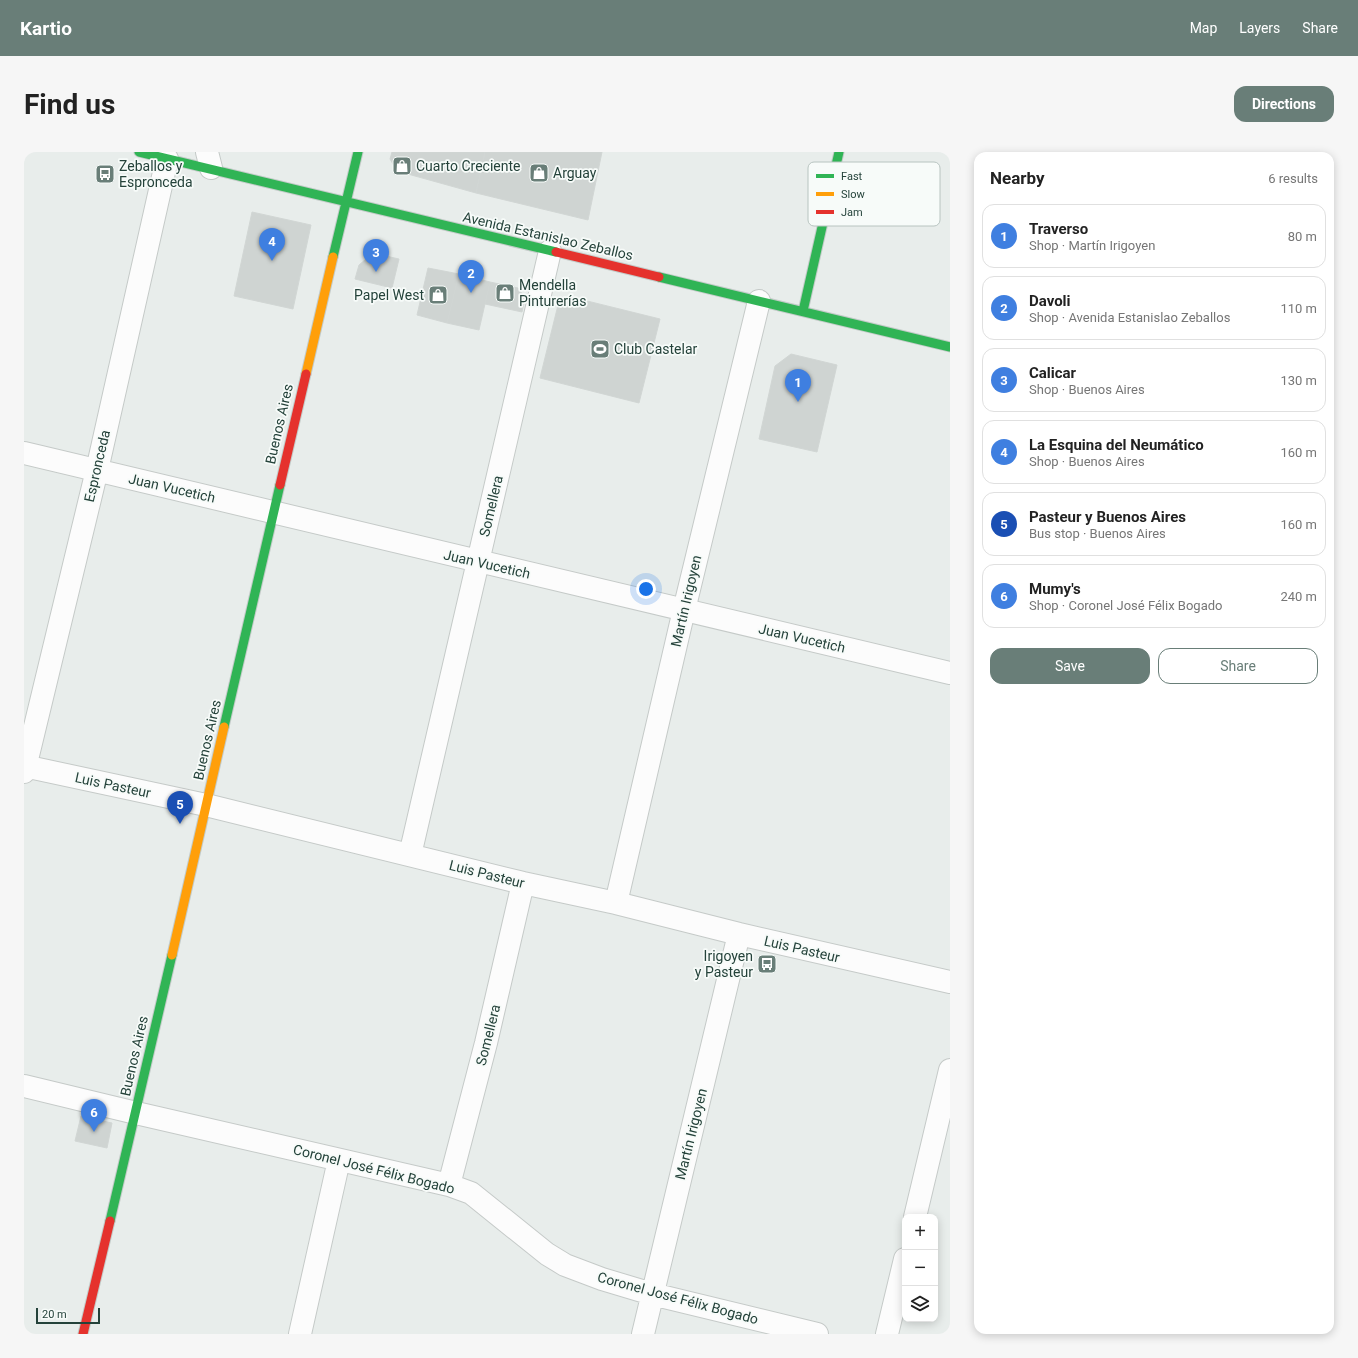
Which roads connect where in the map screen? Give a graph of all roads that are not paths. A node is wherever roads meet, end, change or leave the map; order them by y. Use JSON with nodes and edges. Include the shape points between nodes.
{"nodes":[{"id":1,"x":139,"y":152,"type":"edge"},
{"id":2,"x":358,"y":152,"type":"edge"},
{"id":3,"x":839,"y":152,"type":"edge"},
{"id":4,"x":167,"y":159,"type":"junction"},
{"id":5,"x":209,"y":160,"type":"edge"},
{"id":6,"x":837,"y":162,"type":"edge"},
{"id":7,"x":346,"y":202,"type":"junction"},
{"id":8,"x":822,"y":226,"type":"edge"},
{"id":9,"x":550,"y":250,"type":"junction"},
{"id":10,"x":759,"y":301,"type":"junction"},
{"id":11,"x":803,"y":311,"type":"junction"},
{"id":12,"x":950,"y":347,"type":"edge"},
{"id":13,"x":24,"y":453,"type":"edge"},
{"id":14,"x":97,"y":470,"type":"junction"},
{"id":15,"x":273,"y":513,"type":"junction"},
{"id":16,"x":478,"y":562,"type":"junction"},
{"id":17,"x":684,"y":610,"type":"junction"},
{"id":18,"x":950,"y":673,"type":"edge"},
{"id":19,"x":24,"y":768,"type":"edge"},
{"id":20,"x":206,"y":805,"type":"junction"},
{"id":21,"x":410,"y":855,"type":"junction"},
{"id":22,"x":523,"y":883,"type":"junction"},
{"id":23,"x":616,"y":903,"type":"junction"},
{"id":24,"x":739,"y":934,"type":"junction"},
{"id":25,"x":950,"y":982,"type":"edge"},
{"id":26,"x":950,"y":1070,"type":"edge"},
{"id":27,"x":24,"y":1086,"type":"edge"},
{"id":28,"x":136,"y":1113,"type":"junction"},
{"id":29,"x":339,"y":1160,"type":"junction"},
{"id":30,"x":449,"y":1185,"type":"junction"},
{"id":31,"x":916,"y":1214,"type":"edge"},
{"id":32,"x":902,"y":1272,"type":"edge"},
{"id":33,"x":652,"y":1294,"type":"junction"},
{"id":34,"x":83,"y":1334,"type":"edge"},
{"id":35,"x":300,"y":1334,"type":"edge"},
{"id":36,"x":643,"y":1334,"type":"edge"},
{"id":37,"x":817,"y":1334,"type":"edge"},
{"id":38,"x":887,"y":1334,"type":"edge"}],
"edges":[{"from":1,"to":4,"type":"street","name":"Avenida Estanislao Zeballos"},
{"from":2,"to":7,"type":"street","name":"Buenos Aires"},
{"from":3,"to":6,"type":"street"},
{"from":4,"to":5,"type":"street","name":"Avenida Estanislao Zeballos"},
{"from":4,"to":14,"type":"street","name":"Espronceda"},
{"from":5,"to":7,"type":"street","name":"Avenida Estanislao Zeballos"},
{"from":7,"to":9,"type":"street","name":"Avenida Estanislao Zeballos"},
{"from":7,"to":15,"type":"street","name":"Buenos Aires"},
{"from":8,"to":11,"type":"street"},
{"from":9,"to":10,"type":"street","name":"Avenida Estanislao Zeballos"},
{"from":9,"to":16,"type":"street","name":"Somellera"},
{"from":10,"to":11,"type":"street","name":"Avenida Estanislao Zeballos"},
{"from":10,"to":17,"type":"street","name":"Martín Irigoyen"},
{"from":11,"to":12,"type":"street","name":"Avenida Estanislao Zeballos"},
{"from":13,"to":14,"type":"street","name":"Juan Vucetich"},
{"from":14,"to":15,"type":"street","name":"Juan Vucetich"},
{"from":14,"to":19,"type":"street","name":"Espronceda"},
{"from":15,"to":16,"type":"street","name":"Juan Vucetich"},
{"from":15,"to":20,"type":"street","name":"Buenos Aires"},
{"from":16,"to":17,"type":"street","name":"Juan Vucetich"},
{"from":16,"to":21,"type":"street","name":"Somellera"},
{"from":17,"to":18,"type":"street","name":"Juan Vucetich"},
{"from":17,"to":23,"type":"street","name":"Martín Irigoyen"},
{"from":19,"to":20,"type":"street","name":"Luis Pasteur"},
{"from":20,"to":21,"type":"street","name":"Luis Pasteur"},
{"from":20,"to":28,"type":"street","name":"Buenos Aires"},
{"from":21,"to":22,"type":"street","name":"Luis Pasteur"},
{"from":22,"to":23,"type":"street","name":"Luis Pasteur"},
{"from":22,"to":30,"type":"street","name":"Somellera","via":[[486,1043]]},
{"from":23,"to":24,"type":"street","name":"Luis Pasteur"},
{"from":24,"to":25,"type":"street","name":"Luis Pasteur"},
{"from":24,"to":33,"type":"street","name":"Martín Irigoyen"},
{"from":26,"to":31,"type":"street"},
{"from":27,"to":28,"type":"street","name":"Coronel José Félix Bogado"},
{"from":28,"to":29,"type":"street","name":"Coronel José Félix Bogado"},
{"from":28,"to":34,"type":"street","name":"Buenos Aires"},
{"from":29,"to":30,"type":"street","name":"Coronel José Félix Bogado"},
{"from":29,"to":35,"type":"street"},
{"from":30,"to":33,"type":"street","name":"Coronel José Félix Bogado","via":[[471,1193],[547,1254],[565,1265]]},
{"from":32,"to":38,"type":"street"},
{"from":33,"to":36,"type":"street","name":"Martín Irigoyen"},
{"from":33,"to":37,"type":"street","name":"Coronel José Félix Bogado"}]}
